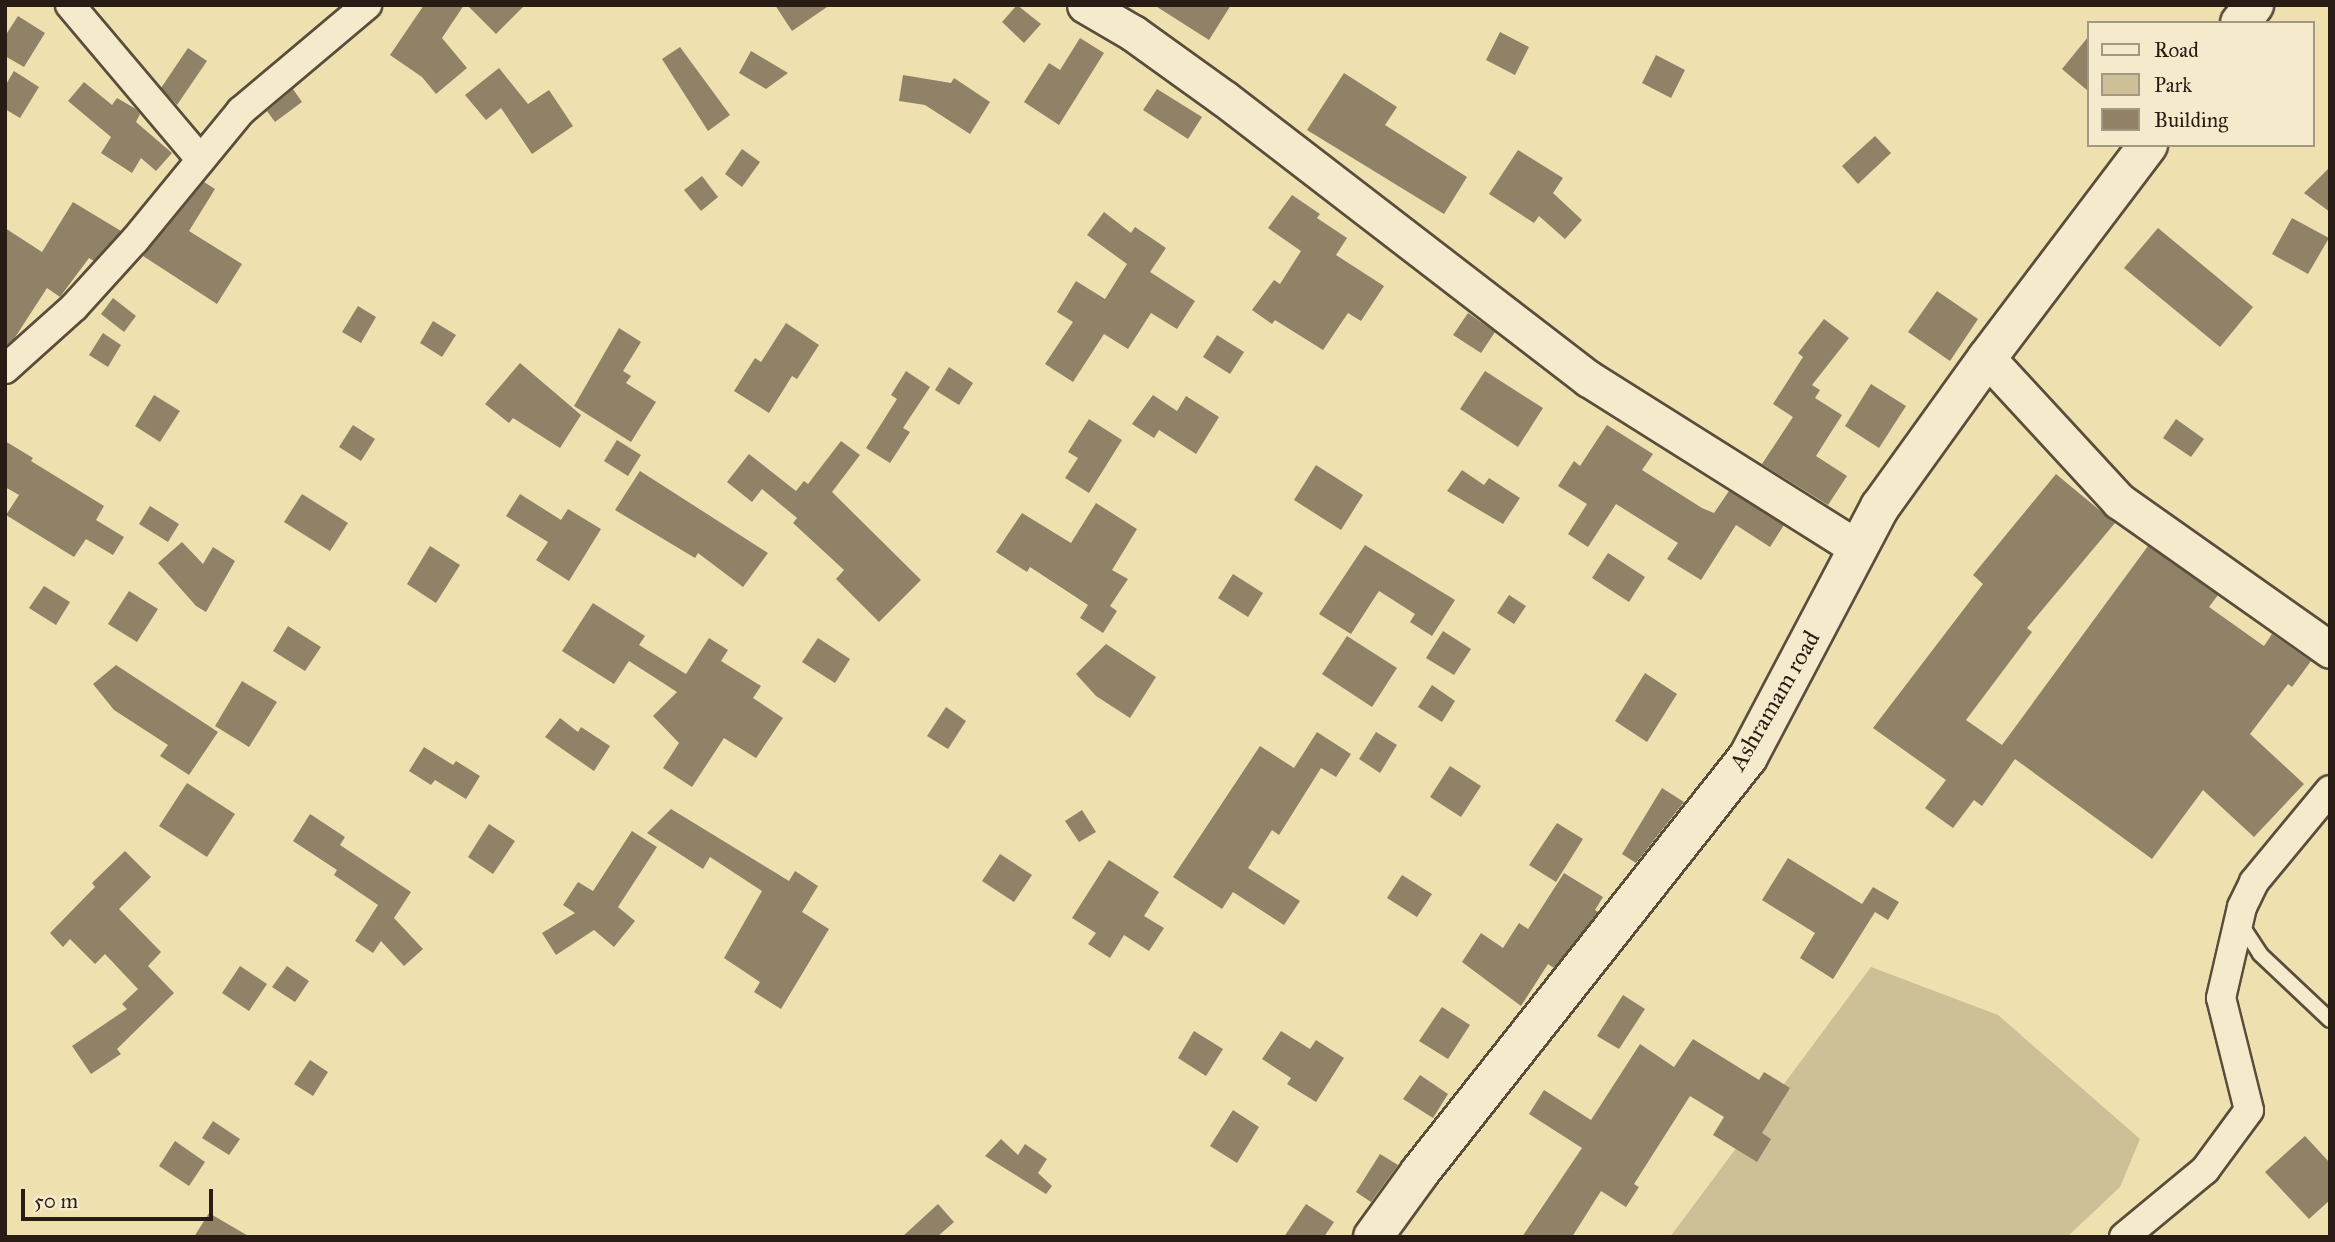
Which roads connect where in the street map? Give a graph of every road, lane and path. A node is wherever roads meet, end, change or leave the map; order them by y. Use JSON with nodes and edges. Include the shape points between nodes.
{"nodes":[{"id":1,"x":71,"y":5,"type":"edge"},
{"id":2,"x":367,"y":5,"type":"edge"},
{"id":3,"x":1086,"y":5,"type":"edge"},
{"id":4,"x":2254,"y":5,"type":"edge"},
{"id":5,"x":2242,"y":21,"type":"edge"},
{"id":6,"x":2146,"y":147,"type":"edge"},
{"id":7,"x":200,"y":159,"type":"junction"},
{"id":8,"x":1987,"y":358,"type":"junction"},
{"id":9,"x":5,"y":369,"type":"edge"},
{"id":10,"x":1856,"y":548,"type":"junction"},
{"id":11,"x":2330,"y":649,"type":"edge"},
{"id":12,"x":2330,"y":790,"type":"edge"},
{"id":13,"x":2242,"y":907,"type":"junction"},
{"id":14,"x":2330,"y":1020,"type":"edge"},
{"id":15,"x":1373,"y":1237,"type":"edge"},
{"id":16,"x":2124,"y":1237,"type":"edge"}],
"edges":[{"from":1,"to":7,"type":"street"},
{"from":2,"to":7,"type":"street","via":[[241,111]]},
{"from":3,"to":10,"type":"street","via":[[1225,99],[1589,379]]},
{"from":4,"to":5,"type":"main road"},
{"from":6,"to":8,"type":"main road","name":"Ashramam road"},
{"from":7,"to":9,"type":"street","via":[[74,307]]},
{"from":8,"to":10,"type":"main road","name":"Ashramam road"},
{"from":8,"to":11,"type":"street","via":[[2119,501]]},
{"from":10,"to":15,"type":"main road","name":"Ashramam road","via":[[1748,757]]},
{"from":12,"to":13,"type":"street","via":[[2254,882]]},
{"from":13,"to":14,"type":"lane","via":[[2244,929],[2260,954]]},
{"from":13,"to":16,"type":"street","via":[[2221,998],[2249,1110],[2204,1170]]}]}
